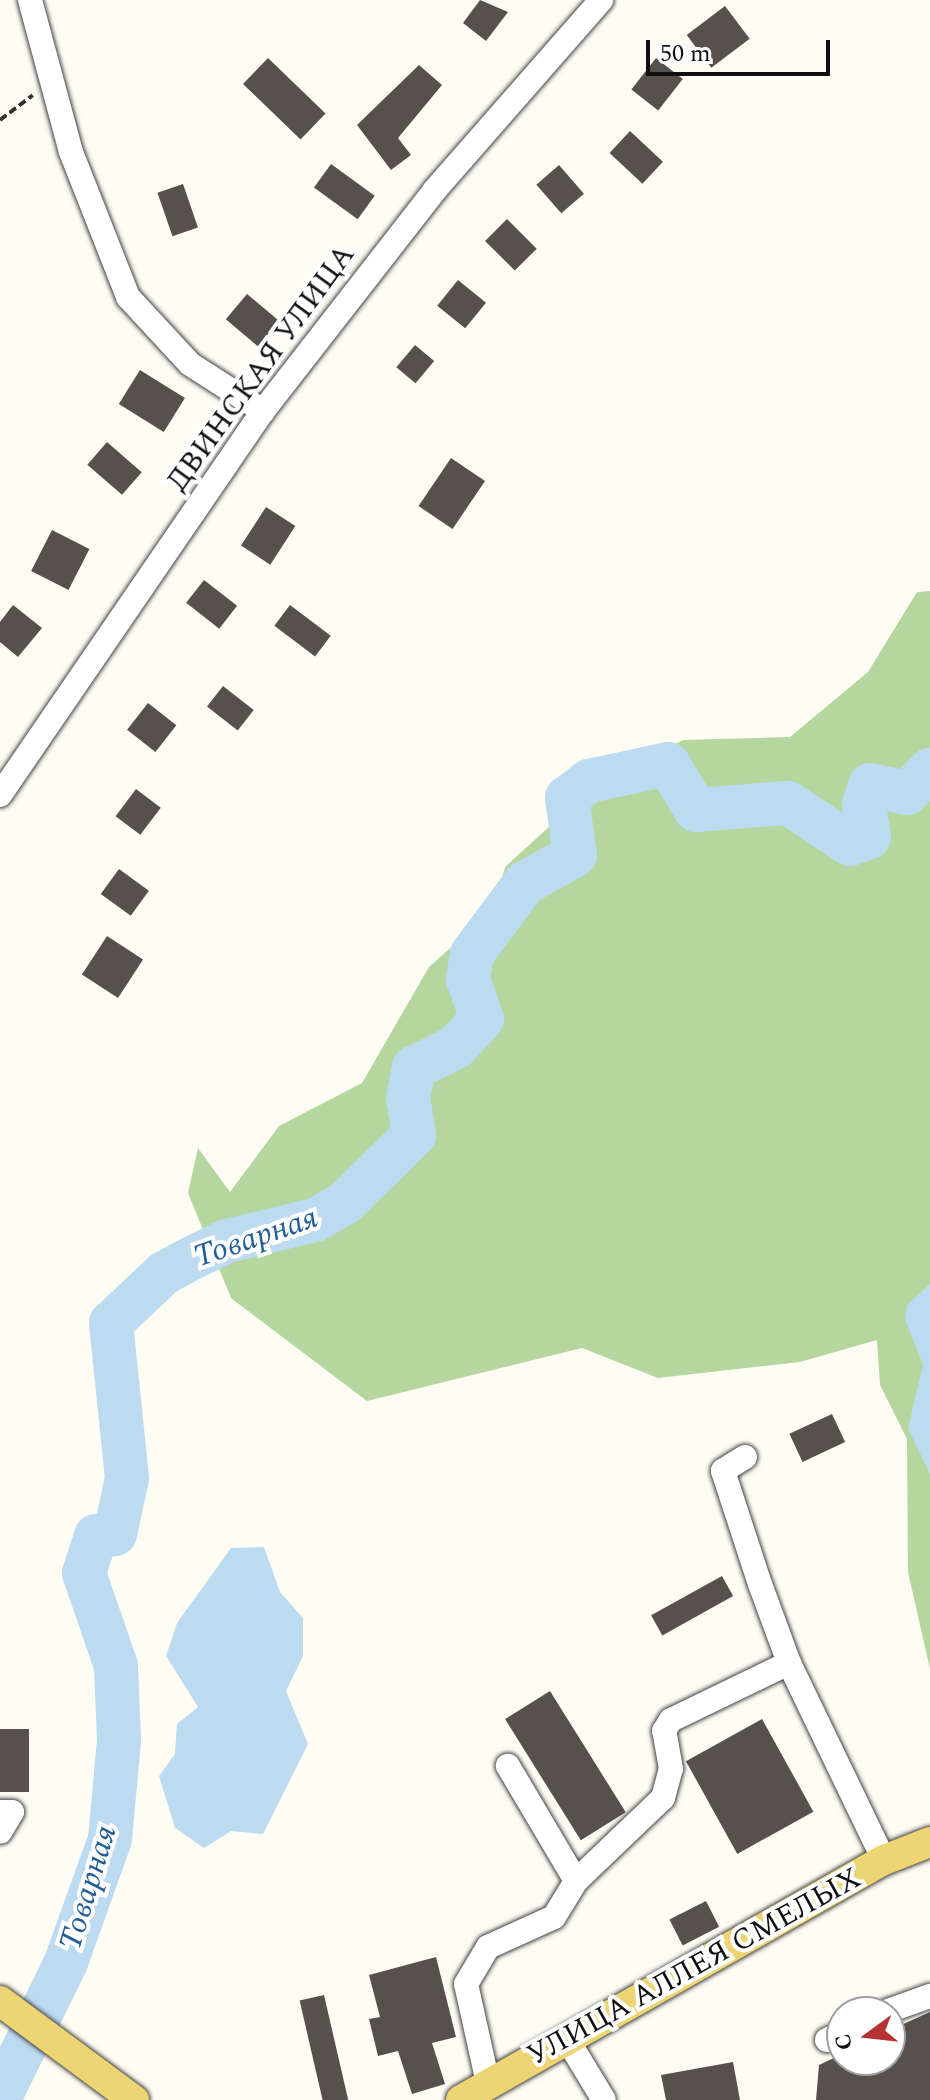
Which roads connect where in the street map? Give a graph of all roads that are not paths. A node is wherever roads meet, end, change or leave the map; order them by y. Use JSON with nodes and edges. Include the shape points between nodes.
{"nodes":[{"id":1,"x":30,"y":0,"type":"edge"},
{"id":2,"x":601,"y":0,"type":"edge"},
{"id":3,"x":263,"y":411,"type":"junction"},
{"id":4,"x":0,"y":795,"type":"edge"},
{"id":5,"x":745,"y":1457,"type":"dead end"},
{"id":6,"x":789,"y":1663,"type":"junction"},
{"id":7,"x":508,"y":1766,"type":"dead end"},
{"id":8,"x":0,"y":1812,"type":"edge"},
{"id":9,"x":0,"y":1832,"type":"edge"},
{"id":10,"x":930,"y":1842,"type":"edge"},
{"id":11,"x":884,"y":1860,"type":"junction"},
{"id":12,"x":576,"y":1881,"type":"junction"},
{"id":13,"x":930,"y":1996,"type":"edge"},
{"id":14,"x":906,"y":2005,"type":"edge"},
{"id":15,"x":22,"y":2016,"type":"edge"},
{"id":16,"x":567,"y":2039,"type":"junction"},
{"id":17,"x":488,"y":2083,"type":"junction"},
{"id":18,"x":134,"y":2100,"type":"edge"},
{"id":19,"x":461,"y":2100,"type":"edge"},
{"id":20,"x":604,"y":2100,"type":"edge"}],
"edges":[{"from":1,"to":3,"type":"street","via":[[92,214],[128,297],[190,364]]},
{"from":2,"to":3,"type":"street","name":"ДВИНСКАЯ УЛИЦА","via":[[434,191]]},
{"from":3,"to":4,"type":"street","name":"ДВИНСКАЯ УЛИЦА"},
{"from":5,"to":6,"type":"street","via":[[723,1471]]},
{"from":6,"to":11,"type":"street"},
{"from":6,"to":12,"type":"street","via":[[671,1720],[664,1731],[671,1769],[663,1798]]},
{"from":7,"to":12,"type":"street"},
{"from":8,"to":9,"type":"street","via":[[12,1812]]},
{"from":10,"to":11,"type":"main road","name":"УЛИЦА АЛЛЕЯ СМЕЛЫХ"},
{"from":11,"to":16,"type":"main road","name":"УЛИЦА АЛЛЕЯ СМЕЛЫХ"},
{"from":12,"to":17,"type":"street","via":[[554,1917],[488,1947],[466,1984]]},
{"from":13,"to":14,"type":"street"},
{"from":15,"to":18,"type":"main road"},
{"from":16,"to":17,"type":"main road","name":"УЛИЦА АЛЛЕЯ СМЕЛЫХ"},
{"from":16,"to":20,"type":"street"},
{"from":17,"to":19,"type":"main road","name":"УЛИЦА АЛЛЕЯ СМЕЛЫХ"}]}
